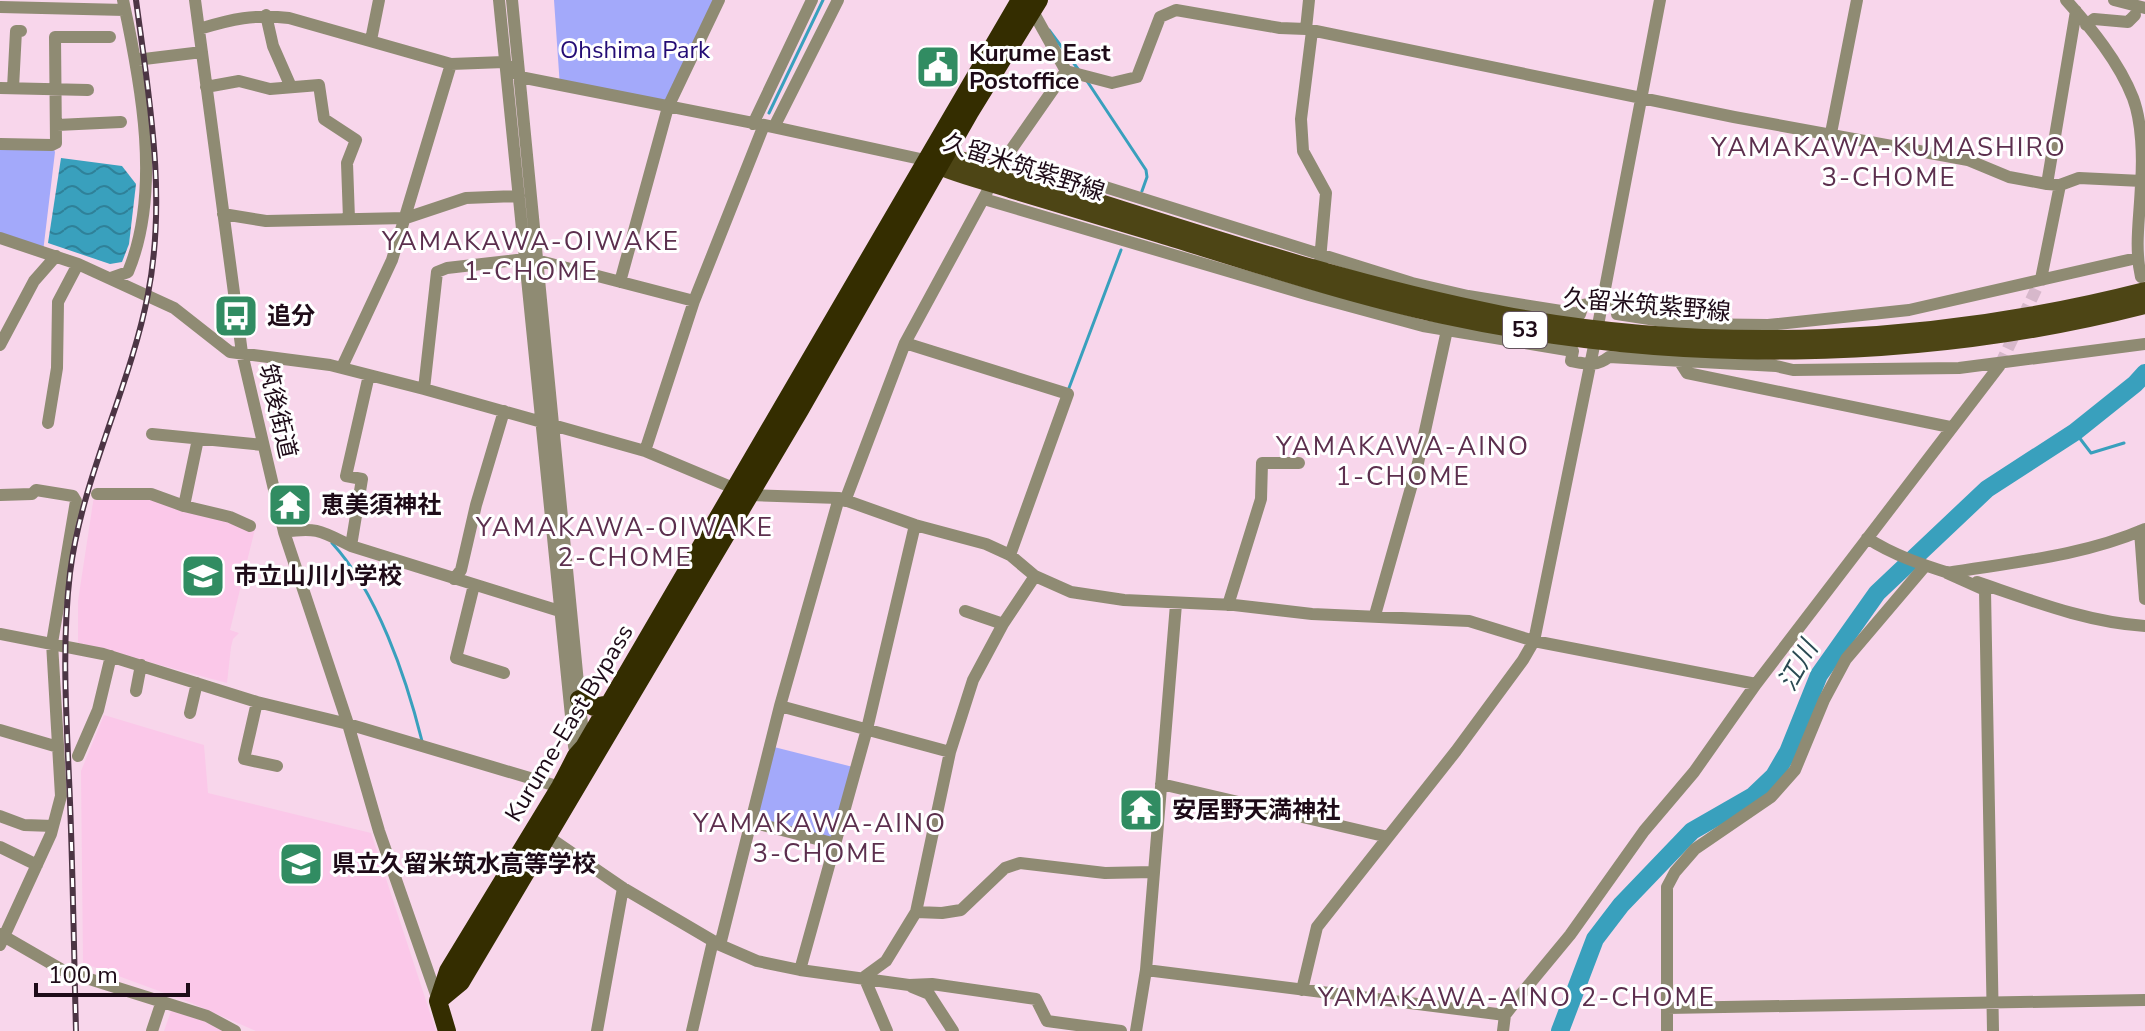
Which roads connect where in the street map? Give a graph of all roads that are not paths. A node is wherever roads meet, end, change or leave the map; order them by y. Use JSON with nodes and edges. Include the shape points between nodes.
{"nodes":[{"id":1,"x":195,"y":0,"type":"edge"},
{"id":2,"x":379,"y":0,"type":"edge"},
{"id":3,"x":499,"y":0,"type":"edge"},
{"id":4,"x":512,"y":0,"type":"edge"},
{"id":5,"x":719,"y":0,"type":"edge"},
{"id":6,"x":812,"y":0,"type":"edge"},
{"id":7,"x":838,"y":0,"type":"edge"},
{"id":8,"x":1309,"y":0,"type":"edge"},
{"id":9,"x":1660,"y":0,"type":"edge"},
{"id":10,"x":1857,"y":0,"type":"edge"},
{"id":11,"x":2066,"y":0,"type":"edge"},
{"id":12,"x":2114,"y":0,"type":"edge"},
{"id":13,"x":1025,"y":2,"type":"edge"},
{"id":14,"x":124,"y":5,"type":"edge"},
{"id":15,"x":1177,"y":5,"type":"edge"},
{"id":16,"x":0,"y":7,"type":"edge"},
{"id":17,"x":2076,"y":11,"type":"junction"},
{"id":18,"x":2140,"y":11,"type":"edge"},
{"id":19,"x":266,"y":15,"type":"junction"},
{"id":20,"x":2086,"y":25,"type":"junction"},
{"id":21,"x":199,"y":29,"type":"junction"},
{"id":22,"x":1309,"y":30,"type":"junction"},
{"id":23,"x":21,"y":31,"type":"dead end"},
{"id":24,"x":110,"y":37,"type":"dead end"},
{"id":25,"x":371,"y":40,"type":"junction"},
{"id":26,"x":202,"y":52,"type":"junction"},
{"id":27,"x":136,"y":60,"type":"junction"},
{"id":28,"x":504,"y":62,"type":"junction"},
{"id":29,"x":451,"y":64,"type":"junction"},
{"id":30,"x":1066,"y":71,"type":"junction"},
{"id":31,"x":520,"y":77,"type":"junction"},
{"id":32,"x":206,"y":87,"type":"junction"},
{"id":33,"x":291,"y":87,"type":"junction"},
{"id":34,"x":6,"y":88,"type":"edge"},
{"id":35,"x":56,"y":90,"type":"junction"},
{"id":36,"x":88,"y":90,"type":"dead end"},
{"id":37,"x":1642,"y":97,"type":"junction"},
{"id":38,"x":668,"y":107,"type":"junction"},
{"id":39,"x":2142,"y":120,"type":"edge"},
{"id":40,"x":121,"y":122,"type":"dead end"},
{"id":41,"x":57,"y":125,"type":"junction"},
{"id":42,"x":764,"y":125,"type":"junction"},
{"id":43,"x":1831,"y":133,"type":"junction"},
{"id":44,"x":0,"y":144,"type":"edge"},
{"id":45,"x":937,"y":161,"type":"junction"},
{"id":46,"x":995,"y":177,"type":"junction"},
{"id":47,"x":2142,"y":181,"type":"junction"},
{"id":48,"x":2053,"y":185,"type":"junction"},
{"id":49,"x":519,"y":196,"type":"junction"},
{"id":50,"x":223,"y":214,"type":"junction"},
{"id":51,"x":406,"y":218,"type":"junction"},
{"id":52,"x":349,"y":219,"type":"junction"},
{"id":53,"x":0,"y":238,"type":"edge"},
{"id":54,"x":56,"y":256,"type":"junction"},
{"id":55,"x":2137,"y":258,"type":"junction"},
{"id":56,"x":530,"y":259,"type":"junction"},
{"id":57,"x":78,"y":264,"type":"junction"},
{"id":58,"x":1315,"y":274,"type":"junction"},
{"id":59,"x":111,"y":278,"type":"junction"},
{"id":60,"x":2041,"y":279,"type":"junction"},
{"id":61,"x":620,"y":282,"type":"junction"},
{"id":62,"x":2143,"y":283,"type":"edge"},
{"id":63,"x":694,"y":301,"type":"junction"},
{"id":64,"x":1602,"y":302,"type":"junction"},
{"id":65,"x":2145,"y":306,"type":"edge"},
{"id":66,"x":1447,"y":330,"type":"junction"},
{"id":67,"x":1596,"y":334,"type":"junction"},
{"id":68,"x":905,"y":343,"type":"junction"},
{"id":69,"x":2145,"y":344,"type":"edge"},
{"id":70,"x":0,"y":345,"type":"edge"},
{"id":71,"x":242,"y":353,"type":"junction"},
{"id":72,"x":1680,"y":362,"type":"junction"},
{"id":73,"x":1590,"y":364,"type":"junction"},
{"id":74,"x":2000,"y":365,"type":"junction"},
{"id":75,"x":342,"y":367,"type":"junction"},
{"id":76,"x":369,"y":375,"type":"junction"},
{"id":77,"x":424,"y":389,"type":"junction"},
{"id":78,"x":504,"y":411,"type":"junction"},
{"id":79,"x":546,"y":422,"type":"junction"},
{"id":80,"x":48,"y":423,"type":"dead end"},
{"id":81,"x":1950,"y":427,"type":"junction"},
{"id":82,"x":152,"y":434,"type":"dead end"},
{"id":83,"x":198,"y":439,"type":"junction"},
{"id":84,"x":263,"y":445,"type":"junction"},
{"id":85,"x":645,"y":451,"type":"junction"},
{"id":86,"x":1299,"y":463,"type":"dead end"},
{"id":87,"x":742,"y":492,"type":"junction"},
{"id":88,"x":97,"y":494,"type":"dead end"},
{"id":89,"x":0,"y":495,"type":"edge"},
{"id":90,"x":842,"y":499,"type":"junction"},
{"id":91,"x":184,"y":506,"type":"junction"},
{"id":92,"x":915,"y":525,"type":"junction"},
{"id":93,"x":250,"y":526,"type":"dead end"},
{"id":94,"x":2142,"y":530,"type":"edge"},
{"id":95,"x":284,"y":532,"type":"junction"},
{"id":96,"x":1867,"y":538,"type":"junction"},
{"id":97,"x":351,"y":546,"type":"junction"},
{"id":98,"x":1010,"y":555,"type":"junction"},
{"id":99,"x":1925,"y":566,"type":"junction"},
{"id":100,"x":1947,"y":573,"type":"junction"},
{"id":101,"x":1035,"y":576,"type":"junction"},
{"id":102,"x":454,"y":579,"type":"junction"},
{"id":103,"x":474,"y":585,"type":"junction"},
{"id":104,"x":2145,"y":599,"type":"edge"},
{"id":105,"x":1176,"y":604,"type":"junction"},
{"id":106,"x":1228,"y":605,"type":"junction"},
{"id":107,"x":965,"y":611,"type":"dead end"},
{"id":108,"x":565,"y":613,"type":"junction"},
{"id":109,"x":1375,"y":615,"type":"junction"},
{"id":110,"x":1003,"y":624,"type":"junction"},
{"id":111,"x":2145,"y":626,"type":"edge"},
{"id":112,"x":0,"y":634,"type":"edge"},
{"id":113,"x":1534,"y":641,"type":"junction"},
{"id":114,"x":52,"y":643,"type":"junction"},
{"id":115,"x":111,"y":656,"type":"junction"},
{"id":116,"x":141,"y":665,"type":"junction"},
{"id":117,"x":504,"y":673,"type":"dead end"},
{"id":118,"x":197,"y":683,"type":"junction"},
{"id":119,"x":1756,"y":684,"type":"junction"},
{"id":120,"x":136,"y":691,"type":"dead end"},
{"id":121,"x":579,"y":699,"type":"junction"},
{"id":122,"x":257,"y":702,"type":"junction"},
{"id":123,"x":609,"y":704,"type":"junction"},
{"id":124,"x":780,"y":706,"type":"junction"},
{"id":125,"x":190,"y":713,"type":"dead end"},
{"id":126,"x":348,"y":724,"type":"junction"},
{"id":127,"x":867,"y":729,"type":"junction"},
{"id":128,"x":0,"y":730,"type":"edge"},
{"id":129,"x":58,"y":747,"type":"junction"},
{"id":130,"x":950,"y":752,"type":"junction"},
{"id":131,"x":78,"y":756,"type":"dead end"},
{"id":132,"x":585,"y":759,"type":"junction"},
{"id":133,"x":277,"y":766,"type":"dead end"},
{"id":134,"x":1161,"y":784,"type":"junction"},
{"id":135,"x":560,"y":787,"type":"junction"},
{"id":136,"x":0,"y":816,"type":"edge"},
{"id":137,"x":751,"y":822,"type":"junction"},
{"id":138,"x":53,"y":826,"type":"junction"},
{"id":139,"x":540,"y":832,"type":"junction"},
{"id":140,"x":1388,"y":837,"type":"junction"},
{"id":141,"x":836,"y":844,"type":"junction"},
{"id":142,"x":0,"y":847,"type":"edge"},
{"id":143,"x":37,"y":865,"type":"junction"},
{"id":144,"x":1153,"y":872,"type":"junction"},
{"id":145,"x":623,"y":888,"type":"junction"},
{"id":146,"x":916,"y":912,"type":"junction"},
{"id":147,"x":2,"y":939,"type":"edge"},
{"id":148,"x":717,"y":943,"type":"junction"},
{"id":149,"x":800,"y":970,"type":"junction"},
{"id":150,"x":1146,"y":970,"type":"junction"},
{"id":151,"x":864,"y":977,"type":"junction"},
{"id":152,"x":909,"y":985,"type":"junction"},
{"id":153,"x":1302,"y":990,"type":"junction"},
{"id":154,"x":2145,"y":1000,"type":"edge"},
{"id":155,"x":162,"y":1001,"type":"junction"},
{"id":156,"x":438,"y":1001,"type":"junction"},
{"id":157,"x":1992,"y":1004,"type":"junction"},
{"id":158,"x":1667,"y":1008,"type":"junction"},
{"id":159,"x":1505,"y":1015,"type":"junction"},
{"id":160,"x":152,"y":1031,"type":"edge"},
{"id":161,"x":235,"y":1031,"type":"edge"},
{"id":162,"x":447,"y":1031,"type":"edge"},
{"id":163,"x":597,"y":1031,"type":"edge"},
{"id":164,"x":692,"y":1031,"type":"edge"},
{"id":165,"x":887,"y":1031,"type":"edge"},
{"id":166,"x":953,"y":1031,"type":"edge"},
{"id":167,"x":1121,"y":1031,"type":"edge"},
{"id":168,"x":1136,"y":1031,"type":"edge"},
{"id":169,"x":1503,"y":1031,"type":"edge"},
{"id":170,"x":1667,"y":1031,"type":"edge"},
{"id":171,"x":1993,"y":1031,"type":"edge"}],
"edges":[{"from":1,"to":21,"type":"street","name":"筑後街道"},
{"from":2,"to":25,"type":"street"},
{"from":3,"to":28,"type":"street"},
{"from":4,"to":31,"type":"street"},
{"from":5,"to":38,"type":"street"},
{"from":6,"to":42,"type":"street"},
{"from":7,"to":42,"type":"street"},
{"from":8,"to":22,"type":"street"},
{"from":9,"to":37,"type":"street"},
{"from":10,"to":43,"type":"street"},
{"from":11,"to":17,"type":"street"},
{"from":12,"to":18,"type":"street"},
{"from":13,"to":30,"type":"street"},
{"from":13,"to":45,"type":"highway","name":"Kurume-East Bypass"},
{"from":14,"to":16,"type":"street"},
{"from":14,"to":27,"type":"street"},
{"from":15,"to":22,"type":"street"},
{"from":15,"to":30,"type":"street","via":[[1160,17],[1137,77],[1112,83]]},
{"from":17,"to":20,"type":"street"},
{"from":17,"to":48,"type":"street"},
{"from":18,"to":20,"type":"street","via":[[2128,22],[2094,19]]},
{"from":19,"to":21,"type":"street"},
{"from":19,"to":25,"type":"street"},
{"from":19,"to":33,"type":"street"},
{"from":20,"to":39,"type":"street","via":[[2120,72]]},
{"from":21,"to":26,"type":"street","name":"筑後街道"},
{"from":22,"to":37,"type":"street"},
{"from":22,"to":58,"type":"street","via":[[1303,151],[1326,193]]},
{"from":23,"to":34,"type":"street","via":[[16,31]]},
{"from":24,"to":35,"type":"street","via":[[55,37]]},
{"from":25,"to":29,"type":"street"},
{"from":26,"to":27,"type":"street"},
{"from":26,"to":32,"type":"street","name":"筑後街道"},
{"from":27,"to":59,"type":"street","via":[[145,141],[139,245],[128,272]]},
{"from":28,"to":29,"type":"street"},
{"from":28,"to":31,"type":"street"},
{"from":28,"to":49,"type":"street"},
{"from":29,"to":51,"type":"street"},
{"from":30,"to":46,"type":"street"},
{"from":31,"to":38,"type":"street"},
{"from":31,"to":56,"type":"street"},
{"from":32,"to":33,"type":"street","via":[[239,81],[270,89]]},
{"from":32,"to":50,"type":"street","name":"筑後街道"},
{"from":33,"to":52,"type":"street","via":[[319,85],[324,119],[356,140],[347,163]]},
{"from":34,"to":35,"type":"street"},
{"from":35,"to":36,"type":"street"},
{"from":35,"to":41,"type":"street"},
{"from":37,"to":43,"type":"street"},
{"from":37,"to":64,"type":"street"},
{"from":38,"to":42,"type":"street"},
{"from":38,"to":61,"type":"street"},
{"from":39,"to":47,"type":"street"},
{"from":40,"to":41,"type":"street"},
{"from":41,"to":44,"type":"street","via":[[52,145]]},
{"from":42,"to":45,"type":"street"},
{"from":42,"to":63,"type":"street"},
{"from":43,"to":48,"type":"street","via":[[1968,160],[2009,177]]},
{"from":45,"to":46,"type":"main road","name":"久留米筑紫野線","number":"53"},
{"from":45,"to":87,"type":"highway","name":"Kurume-East Bypass"},
{"from":46,"to":58,"type":"main road","name":"久留米筑紫野線","number":"53"},
{"from":46,"to":58,"type":"street"},
{"from":46,"to":68,"type":"street"},
{"from":47,"to":48,"type":"street","via":[[2079,178]]},
{"from":47,"to":55,"type":"street"},
{"from":48,"to":60,"type":"street"},
{"from":49,"to":51,"type":"street","via":[[466,198]]},
{"from":49,"to":56,"type":"street"},
{"from":50,"to":52,"type":"street","via":[[266,221]]},
{"from":50,"to":71,"type":"street","name":"筑後街道"},
{"from":51,"to":52,"type":"street"},
{"from":51,"to":75,"type":"street"},
{"from":53,"to":54,"type":"street"},
{"from":54,"to":57,"type":"street"},
{"from":54,"to":70,"type":"street","via":[[34,281]]},
{"from":55,"to":60,"type":"street"},
{"from":55,"to":62,"type":"street"},
{"from":56,"to":61,"type":"street"},
{"from":56,"to":77,"type":"street","via":[[437,272]]},
{"from":56,"to":79,"type":"street"},
{"from":57,"to":59,"type":"street"},
{"from":57,"to":80,"type":"street","via":[[58,302],[57,368]]},
{"from":58,"to":64,"type":"street","via":[[1412,283],[1580,314],[1583,305]]},
{"from":58,"to":66,"type":"street","via":[[1423,326]]},
{"from":58,"to":67,"type":"main road","name":"久留米筑紫野線","number":"53","via":[[1442,316]]},
{"from":59,"to":71,"type":"street","via":[[174,308],[230,352]]},
{"from":60,"to":64,"type":"street","via":[[1909,310],[1768,325],[1682,324],[1617,314],[1616,305]]},
{"from":61,"to":63,"type":"street"},
{"from":62,"to":67,"type":"main road","name":"久留米筑紫野線","number":"53","via":[[1987,322],[1912,331],[1804,337]]},
{"from":63,"to":85,"type":"street"},
{"from":64,"to":67,"type":"street"},
{"from":65,"to":67,"type":"main road","name":"久留米筑紫野線","number":"53","via":[[2065,326],[1811,351],[1715,349]]},
{"from":66,"to":73,"type":"street","via":[[1573,351],[1571,361]]},
{"from":66,"to":109,"type":"street","via":[[1418,463]]},
{"from":67,"to":73,"type":"street"},
{"from":68,"to":90,"type":"street"},
{"from":68,"to":98,"type":"street","via":[[1068,394]]},
{"from":69,"to":74,"type":"street"},
{"from":71,"to":75,"type":"street"},
{"from":71,"to":84,"type":"street","name":"筑後街道"},
{"from":72,"to":73,"type":"street","via":[[1609,357],[1599,365]]},
{"from":72,"to":74,"type":"street","via":[[1793,370]]},
{"from":72,"to":81,"type":"street","via":[[1687,373]]},
{"from":73,"to":113,"type":"street"},
{"from":74,"to":81,"type":"street"},
{"from":75,"to":76,"type":"street"},
{"from":76,"to":77,"type":"street"},
{"from":76,"to":97,"type":"street","via":[[346,476],[362,479]]},
{"from":77,"to":78,"type":"street"},
{"from":78,"to":79,"type":"street"},
{"from":78,"to":102,"type":"street","via":[[461,570]]},
{"from":79,"to":85,"type":"street"},
{"from":79,"to":108,"type":"street"},
{"from":81,"to":96,"type":"street"},
{"from":82,"to":83,"type":"street"},
{"from":83,"to":84,"type":"street"},
{"from":83,"to":91,"type":"street"},
{"from":84,"to":95,"type":"street","name":"筑後街道"},
{"from":85,"to":87,"type":"street"},
{"from":86,"to":106,"type":"street","via":[[1262,463],[1261,499]]},
{"from":87,"to":90,"type":"street"},
{"from":87,"to":123,"type":"highway","name":"Kurume-East Bypass"},
{"from":87,"to":132,"type":"highway","name":"Kurume-East Bypass"},
{"from":88,"to":91,"type":"street","via":[[151,494]]},
{"from":89,"to":114,"type":"street","via":[[36,490],[73,496],[76,501]]},
{"from":90,"to":92,"type":"street"},
{"from":90,"to":124,"type":"street"},
{"from":91,"to":93,"type":"street"},
{"from":92,"to":98,"type":"street"},
{"from":92,"to":127,"type":"street"},
{"from":94,"to":100,"type":"street","via":[[2076,552]]},
{"from":94,"to":104,"type":"street"},
{"from":95,"to":97,"type":"street","via":[[322,531]]},
{"from":95,"to":126,"type":"street","name":"筑後街道"},
{"from":96,"to":99,"type":"street"},
{"from":96,"to":119,"type":"street"},
{"from":97,"to":102,"type":"street"},
{"from":98,"to":101,"type":"street"},
{"from":99,"to":100,"type":"street"},
{"from":99,"to":158,"type":"street","via":[[1846,659],[1795,770],[1771,797],[1695,849],[1675,872],[1667,887]]},
{"from":100,"to":111,"type":"street","via":[[2084,617]]},
{"from":100,"to":157,"type":"street","via":[[1985,590]]},
{"from":101,"to":105,"type":"street","via":[[1071,592]]},
{"from":101,"to":110,"type":"street"},
{"from":102,"to":103,"type":"street"},
{"from":103,"to":108,"type":"street"},
{"from":103,"to":117,"type":"street","via":[[456,658]]},
{"from":105,"to":106,"type":"street"},
{"from":105,"to":134,"type":"street"},
{"from":106,"to":109,"type":"street"},
{"from":107,"to":110,"type":"street"},
{"from":108,"to":121,"type":"street"},
{"from":108,"to":132,"type":"street"},
{"from":109,"to":113,"type":"street","via":[[1469,621]]},
{"from":110,"to":130,"type":"street","via":[[973,680]]},
{"from":112,"to":114,"type":"street"},
{"from":113,"to":119,"type":"street"},
{"from":113,"to":140,"type":"street"},
{"from":114,"to":115,"type":"street"},
{"from":114,"to":129,"type":"street"},
{"from":115,"to":116,"type":"street"},
{"from":115,"to":131,"type":"street","via":[[98,710]]},
{"from":116,"to":118,"type":"street"},
{"from":116,"to":120,"type":"street"},
{"from":118,"to":122,"type":"street"},
{"from":118,"to":125,"type":"street"},
{"from":119,"to":159,"type":"street"},
{"from":121,"to":123,"type":"highway","via":[[594,707]]},
{"from":121,"to":132,"type":"street"},
{"from":122,"to":126,"type":"street"},
{"from":122,"to":133,"type":"street","via":[[244,759]]},
{"from":123,"to":132,"type":"highway","name":"Kurume-East Bypass"},
{"from":124,"to":127,"type":"street"},
{"from":124,"to":137,"type":"street"},
{"from":126,"to":135,"type":"street"},
{"from":126,"to":156,"type":"street","name":"筑後街道"},
{"from":127,"to":130,"type":"street"},
{"from":127,"to":141,"type":"street"},
{"from":128,"to":129,"type":"street"},
{"from":129,"to":138,"type":"street","via":[[61,796]]},
{"from":130,"to":146,"type":"street"},
{"from":132,"to":135,"type":"highway","name":"Kurume-East Bypass"},
{"from":132,"to":139,"type":"highway","name":"Kurume-East Bypass"},
{"from":134,"to":140,"type":"street"},
{"from":134,"to":144,"type":"street"},
{"from":135,"to":139,"type":"highway","name":"Kurume-East Bypass"},
{"from":136,"to":138,"type":"street","via":[[24,825]]},
{"from":137,"to":141,"type":"street"},
{"from":137,"to":148,"type":"street"},
{"from":138,"to":143,"type":"street"},
{"from":139,"to":145,"type":"street"},
{"from":139,"to":156,"type":"highway","name":"Kurume-East Bypass","via":[[448,971]]},
{"from":140,"to":153,"type":"street","via":[[1317,927]]},
{"from":141,"to":149,"type":"street"},
{"from":142,"to":143,"type":"street"},
{"from":143,"to":147,"type":"street"},
{"from":144,"to":146,"type":"street","via":[[1105,873],[1020,863],[1005,868],[961,910]]},
{"from":144,"to":150,"type":"street"},
{"from":145,"to":148,"type":"street"},
{"from":145,"to":163,"type":"street"},
{"from":146,"to":151,"type":"street","via":[[886,961]]},
{"from":147,"to":155,"type":"street","via":[[64,971]]},
{"from":148,"to":149,"type":"street","via":[[757,961]]},
{"from":148,"to":164,"type":"street"},
{"from":149,"to":151,"type":"street"},
{"from":150,"to":153,"type":"street"},
{"from":150,"to":168,"type":"street"},
{"from":151,"to":152,"type":"street"},
{"from":151,"to":165,"type":"street"},
{"from":152,"to":166,"type":"street","via":[[929,994]]},
{"from":152,"to":167,"type":"street","via":[[1036,999],[1047,1021]]},
{"from":153,"to":159,"type":"street"},
{"from":154,"to":157,"type":"street"},
{"from":155,"to":160,"type":"street"},
{"from":155,"to":161,"type":"street"},
{"from":156,"to":162,"type":"highway"},
{"from":157,"to":158,"type":"street"},
{"from":157,"to":171,"type":"street"},
{"from":158,"to":170,"type":"street"},
{"from":159,"to":169,"type":"street"}]}
